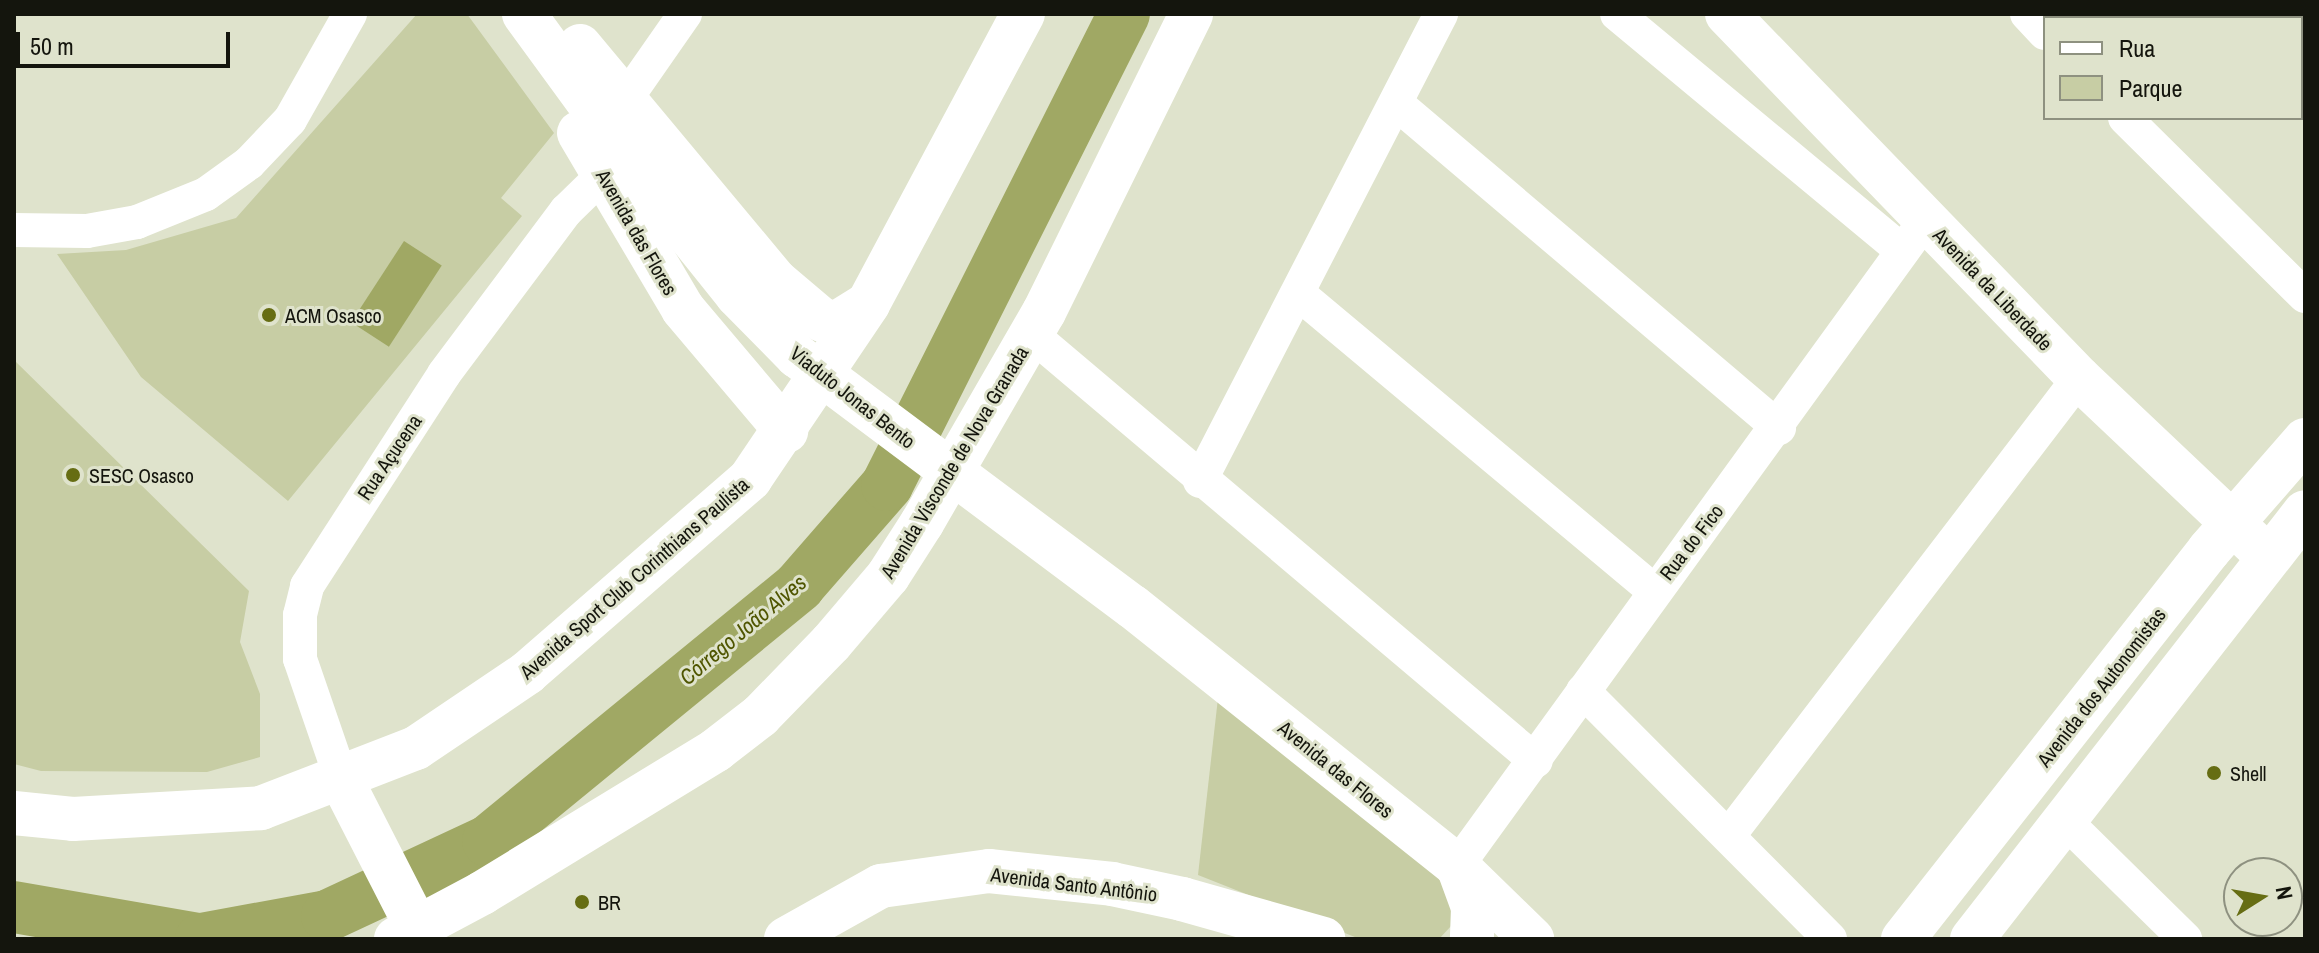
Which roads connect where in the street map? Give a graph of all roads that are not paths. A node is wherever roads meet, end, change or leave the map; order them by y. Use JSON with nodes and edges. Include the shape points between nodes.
{"nodes":[{"id":1,"x":350,"y":14,"type":"edge"},
{"id":2,"x":522,"y":14,"type":"edge"},
{"id":3,"x":537,"y":14,"type":"edge"},
{"id":4,"x":685,"y":14,"type":"edge"},
{"id":5,"x":1023,"y":14,"type":"edge"},
{"id":6,"x":1191,"y":14,"type":"edge"},
{"id":7,"x":1441,"y":14,"type":"edge"},
{"id":8,"x":1617,"y":14,"type":"edge"},
{"id":9,"x":1727,"y":14,"type":"edge"},
{"id":10,"x":2027,"y":14,"type":"edge"},
{"id":11,"x":2043,"y":31,"type":"edge"},
{"id":12,"x":625,"y":100,"type":"junction"},
{"id":13,"x":1397,"y":104,"type":"junction"},
{"id":14,"x":2127,"y":120,"type":"edge"},
{"id":15,"x":624,"y":177,"type":"junction"},
{"id":16,"x":14,"y":230,"type":"edge"},
{"id":17,"x":1914,"y":235,"type":"junction"},
{"id":18,"x":776,"y":281,"type":"junction"},
{"id":19,"x":1299,"y":294,"type":"junction"},
{"id":20,"x":2305,"y":296,"type":"edge"},
{"id":21,"x":868,"y":304,"type":"junction"},
{"id":22,"x":683,"y":309,"type":"junction"},
{"id":23,"x":1031,"y":334,"type":"junction"},
{"id":24,"x":2079,"y":378,"type":"junction"},
{"id":25,"x":1779,"y":428,"type":"junction"},
{"id":26,"x":786,"y":431,"type":"junction"},
{"id":27,"x":2305,"y":440,"type":"edge"},
{"id":28,"x":1200,"y":481,"type":"junction"},
{"id":29,"x":2305,"y":512,"type":"edge"},
{"id":30,"x":2231,"y":524,"type":"junction"},
{"id":31,"x":2267,"y":556,"type":"junction"},
{"id":32,"x":1654,"y":591,"type":"junction"},
{"id":33,"x":1133,"y":607,"type":"joint"},
{"id":34,"x":1583,"y":691,"type":"junction"},
{"id":35,"x":1536,"y":761,"type":"junction"},
{"id":36,"x":342,"y":781,"type":"junction"},
{"id":37,"x":14,"y":813,"type":"edge"},
{"id":38,"x":2064,"y":820,"type":"junction"},
{"id":39,"x":1730,"y":834,"type":"junction"},
{"id":40,"x":1457,"y":866,"type":"junction"},
{"id":41,"x":410,"y":926,"type":"edge"},
{"id":42,"x":1256,"y":927,"type":"edge"},
{"id":43,"x":786,"y":939,"type":"edge"},
{"id":44,"x":1323,"y":939,"type":"edge"},
{"id":45,"x":1472,"y":939,"type":"edge"},
{"id":46,"x":1532,"y":939,"type":"edge"},
{"id":47,"x":1830,"y":939,"type":"edge"},
{"id":48,"x":1903,"y":939,"type":"edge"},
{"id":49,"x":1972,"y":939,"type":"edge"},
{"id":50,"x":2185,"y":939,"type":"edge"}],
"edges":[{"from":1,"to":16,"type":"street","via":[[290,120],[249,163],[206,194],[137,222],[87,231]]},
{"from":2,"to":15,"type":"main road","name":"Avenida das Flores"},
{"from":3,"to":12,"type":"main road","via":[[563,26]]},
{"from":4,"to":12,"type":"street"},
{"from":5,"to":21,"type":"main road","name":"Avenida Sport Club Corinthians Paulista"},
{"from":6,"to":23,"type":"main road","name":"Avenida Visconde de Nova Granada"},
{"from":7,"to":13,"type":"street"},
{"from":8,"to":17,"type":"street"},
{"from":9,"to":17,"type":"main road","name":"Avenida da Liberdade"},
{"from":10,"to":11,"type":"street"},
{"from":12,"to":18,"type":"main road"},
{"from":13,"to":19,"type":"street"},
{"from":13,"to":25,"type":"street"},
{"from":14,"to":20,"type":"street"},
{"from":15,"to":22,"type":"main road","name":"Avenida das Flores"},
{"from":15,"to":33,"type":"main road","name":"Viaduto Jonas Bento","via":[[797,356]]},
{"from":15,"to":36,"type":"street","name":"Rua Açucena","via":[[566,211],[444,374],[307,586],[299,627],[300,659]]},
{"from":17,"to":24,"type":"main road","name":"Avenida da Liberdade"},
{"from":17,"to":25,"type":"street","name":"Rua do Fico"},
{"from":18,"to":21,"type":"main road","via":[[822,320],[837,323]]},
{"from":18,"to":22,"type":"main road","via":[[798,331],[784,353],[767,361],[748,360],[728,348]]},
{"from":19,"to":28,"type":"street"},
{"from":19,"to":32,"type":"street"},
{"from":21,"to":26,"type":"main road","name":"Avenida Sport Club Corinthians Paulista"},
{"from":22,"to":26,"type":"main road","name":"Avenida das Flores"},
{"from":23,"to":28,"type":"street"},
{"from":23,"to":41,"type":"main road","name":"Avenida Visconde de Nova Granada","via":[[888,576],[760,716],[716,750]]},
{"from":24,"to":30,"type":"main road","name":"Avenida da Liberdade"},
{"from":24,"to":39,"type":"street"},
{"from":25,"to":32,"type":"street","name":"Rua do Fico"},
{"from":26,"to":36,"type":"main road","name":"Avenida Sport Club Corinthians Paulista","via":[[727,502],[527,673],[416,748]]},
{"from":27,"to":30,"type":"main road","name":"Avenida dos Autonomistas"},
{"from":28,"to":35,"type":"street"},
{"from":29,"to":31,"type":"main road"},
{"from":30,"to":31,"type":"main road","name":"Avenida da Liberdade"},
{"from":30,"to":48,"type":"main road","name":"Avenida dos Autonomistas"},
{"from":31,"to":38,"type":"main road"},
{"from":32,"to":34,"type":"street","name":"Rua do Fico"},
{"from":33,"to":40,"type":"main road","name":"Avenida das Flores"},
{"from":34,"to":35,"type":"street","name":"Rua do Fico"},
{"from":34,"to":39,"type":"street"},
{"from":35,"to":40,"type":"street","name":"Rua do Fico"},
{"from":36,"to":37,"type":"main road","name":"Avenida Sport Club Corinthians Paulista","via":[[261,808],[218,814],[73,819]]},
{"from":36,"to":41,"type":"main road"},
{"from":38,"to":49,"type":"main road"},
{"from":38,"to":50,"type":"street"},
{"from":39,"to":47,"type":"street"},
{"from":40,"to":45,"type":"main road","via":[[1473,907]]},
{"from":40,"to":46,"type":"main road","name":"Avenida das Flores"},
{"from":42,"to":43,"type":"main road","name":"Avenida Santo Antônio","via":[[1112,884],[989,871],[881,886]]},
{"from":42,"to":44,"type":"main road","name":"Avenida Santo Antônio"}]}
